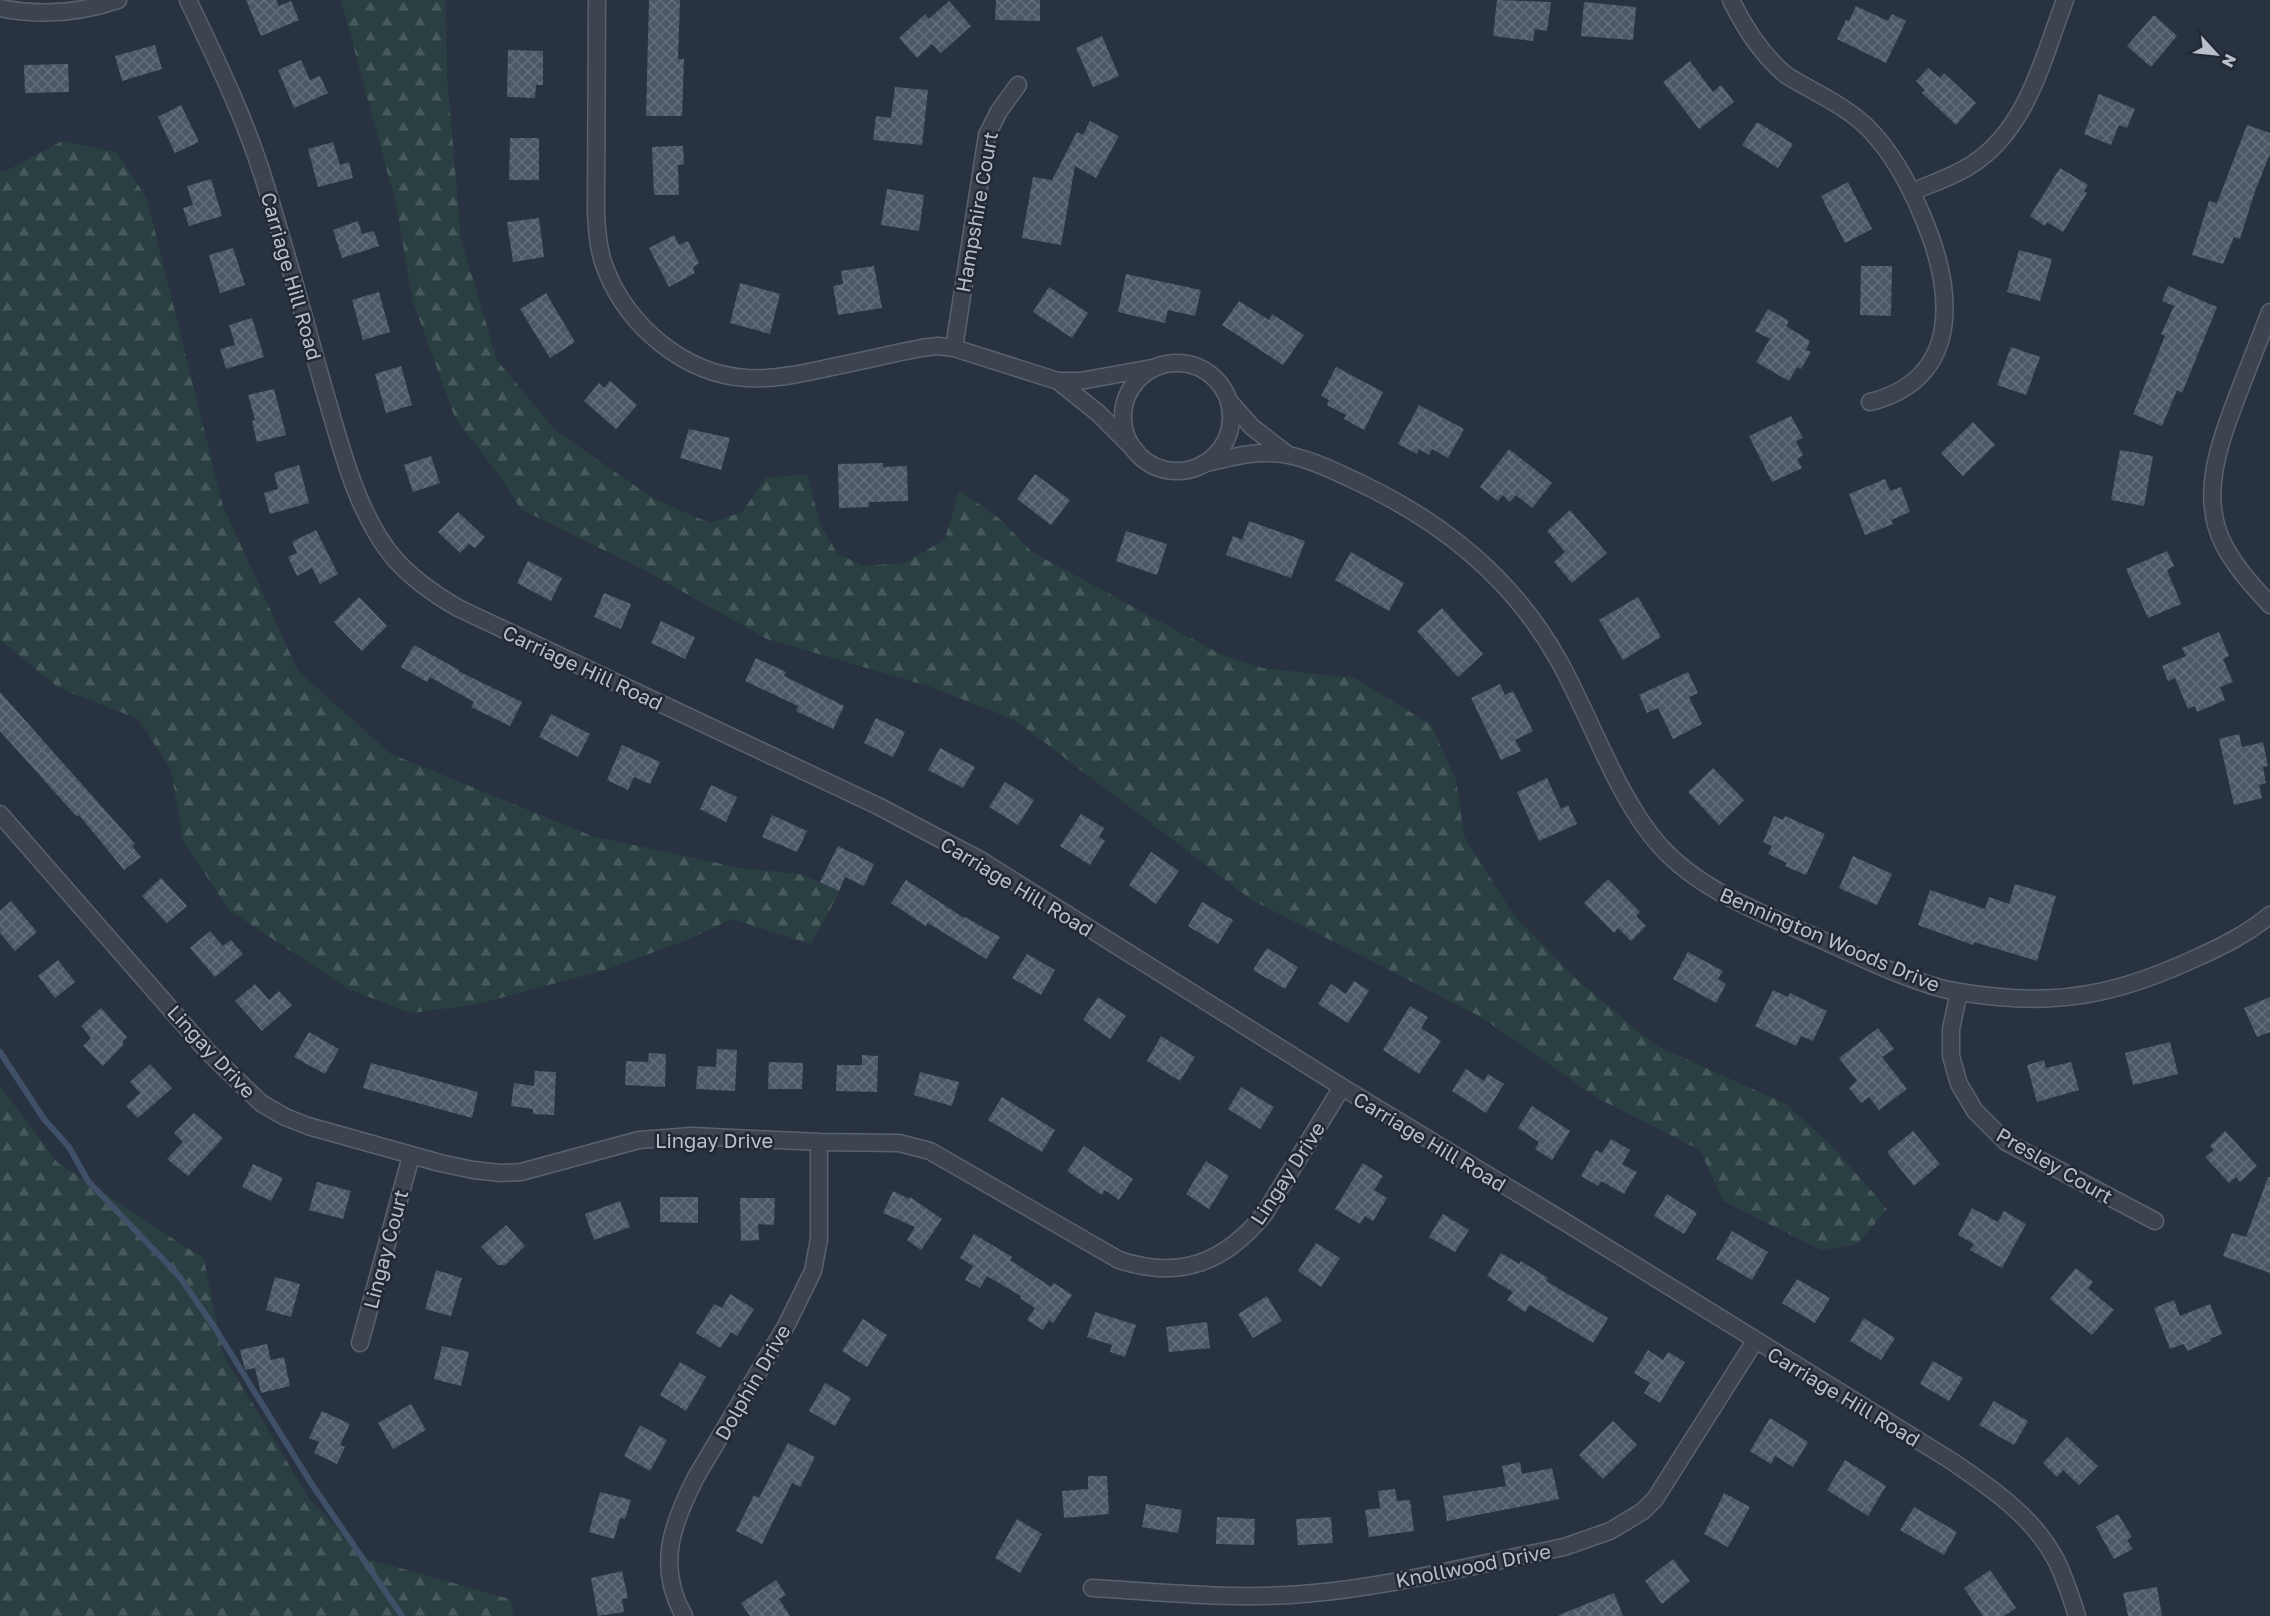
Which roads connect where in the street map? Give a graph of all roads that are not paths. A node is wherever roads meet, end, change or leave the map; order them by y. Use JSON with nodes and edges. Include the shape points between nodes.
{"nodes":[{"id":1,"x":118,"y":0,"type":"edge"},
{"id":2,"x":188,"y":0,"type":"edge"},
{"id":3,"x":597,"y":0,"type":"edge"},
{"id":4,"x":1731,"y":0,"type":"edge"},
{"id":5,"x":2065,"y":0,"type":"edge"},
{"id":6,"x":0,"y":9,"type":"edge"},
{"id":7,"x":1018,"y":85,"type":"dead end"},
{"id":8,"x":1912,"y":192,"type":"junction"},
{"id":9,"x":2269,"y":320,"type":"edge"},
{"id":10,"x":954,"y":348,"type":"junction"},
{"id":11,"x":1156,"y":368,"type":"junction"},
{"id":12,"x":1058,"y":381,"type":"junction"},
{"id":13,"x":1229,"y":401,"type":"junction"},
{"id":14,"x":1870,"y":402,"type":"dead end"},
{"id":15,"x":1136,"y":451,"type":"junction"},
{"id":16,"x":1287,"y":454,"type":"junction"},
{"id":17,"x":1203,"y":464,"type":"junction"},
{"id":18,"x":2270,"y":605,"type":"edge"},
{"id":19,"x":0,"y":814,"type":"edge"},
{"id":20,"x":2270,"y":915,"type":"edge"},
{"id":21,"x":1959,"y":992,"type":"junction"},
{"id":22,"x":1342,"y":1087,"type":"junction"},
{"id":23,"x":819,"y":1142,"type":"junction"},
{"id":24,"x":411,"y":1156,"type":"junction"},
{"id":25,"x":2154,"y":1221,"type":"dead end"},
{"id":26,"x":1755,"y":1341,"type":"junction"},
{"id":27,"x":360,"y":1343,"type":"dead end"},
{"id":28,"x":1092,"y":1588,"type":"dead end"},
{"id":29,"x":684,"y":1616,"type":"edge"},
{"id":30,"x":2077,"y":1616,"type":"edge"}],
"edges":[{"from":1,"to":6,"type":"street","via":[[69,12]]},
{"from":2,"to":22,"type":"street","name":"Carriage Hill Road","via":[[247,129],[261,169],[357,491],[379,537],[412,576],[458,608],[878,807],[982,861]]},
{"from":3,"to":10,"type":"street","name":"Bennington Woods Drive","via":[[598,239],[614,288],[648,333],[694,363],[722,374],[748,378],[800,374],[921,348]]},
{"from":4,"to":8,"type":"street","via":[[1749,33],[1775,65],[1865,125],[1887,151]]},
{"from":5,"to":8,"type":"street","via":[[2028,96],[2006,134],[1970,166]]},
{"from":7,"to":10,"type":"street","name":"Hampshire Court","via":[[987,135]]},
{"from":8,"to":14,"type":"street","via":[[1944,278],[1943,327],[1932,359],[1919,377],[1890,397]]},
{"from":9,"to":18,"type":"street","via":[[2221,440],[2212,505],[2222,543]]},
{"from":10,"to":12,"type":"street","name":"Bennington Woods Drive"},
{"from":11,"to":12,"type":"street","name":"Bennington Woods Drive"},
{"from":11,"to":13,"type":"street","name":"Bennington Woods Drive","via":[[1174,363],[1197,367],[1216,380]]},
{"from":11,"to":15,"type":"street","via":[[1132,388],[1125,407],[1126,432]]},
{"from":12,"to":15,"type":"street","name":"Bennington Woods Drive"},
{"from":13,"to":16,"type":"street","name":"Bennington Woods Drive","via":[[1252,427]]},
{"from":13,"to":17,"type":"street","via":[[1228,436],[1219,451]]},
{"from":15,"to":17,"type":"street","name":"Bennington Woods Drive","via":[[1154,465],[1169,470]]},
{"from":16,"to":17,"type":"street","name":"Bennington Woods Drive","via":[[1240,454]]},
{"from":16,"to":21,"type":"street","name":"Bennington Woods Drive","via":[[1350,478],[1420,514],[1498,578],[1558,658],[1641,822],[1678,864],[1719,892],[1776,919],[1919,981]]},
{"from":19,"to":24,"type":"street","name":"Lingay Drive","via":[[208,1052],[261,1103],[296,1121]]},
{"from":20,"to":21,"type":"street","name":"Bennington Woods Drive","via":[[2228,944],[2122,988],[2062,999]]},
{"from":21,"to":25,"type":"street","name":"Presley Court","via":[[1951,1029],[1951,1056],[1965,1097],[1984,1122],[2006,1142]]},
{"from":22,"to":23,"type":"street","name":"Lingay Drive","via":[[1253,1229],[1216,1256],[1175,1269],[1119,1260],[920,1146]]},
{"from":22,"to":26,"type":"street","name":"Carriage Hill Road"},
{"from":23,"to":24,"type":"street","name":"Lingay Drive","via":[[692,1136],[639,1140],[532,1169],[501,1173]]},
{"from":23,"to":29,"type":"street","name":"Dolphin Drive","via":[[819,1239],[813,1271],[787,1324],[696,1477],[673,1532],[670,1581]]},
{"from":24,"to":27,"type":"street","name":"Lingay Court"},
{"from":26,"to":28,"type":"street","name":"Knollwood Drive","via":[[1655,1499],[1625,1522],[1587,1540],[1370,1585],[1304,1594],[1239,1596]]},
{"from":26,"to":30,"type":"street","name":"Carriage Hill Road","via":[[1950,1460],[2009,1503],[2043,1539],[2056,1561]]}]}
